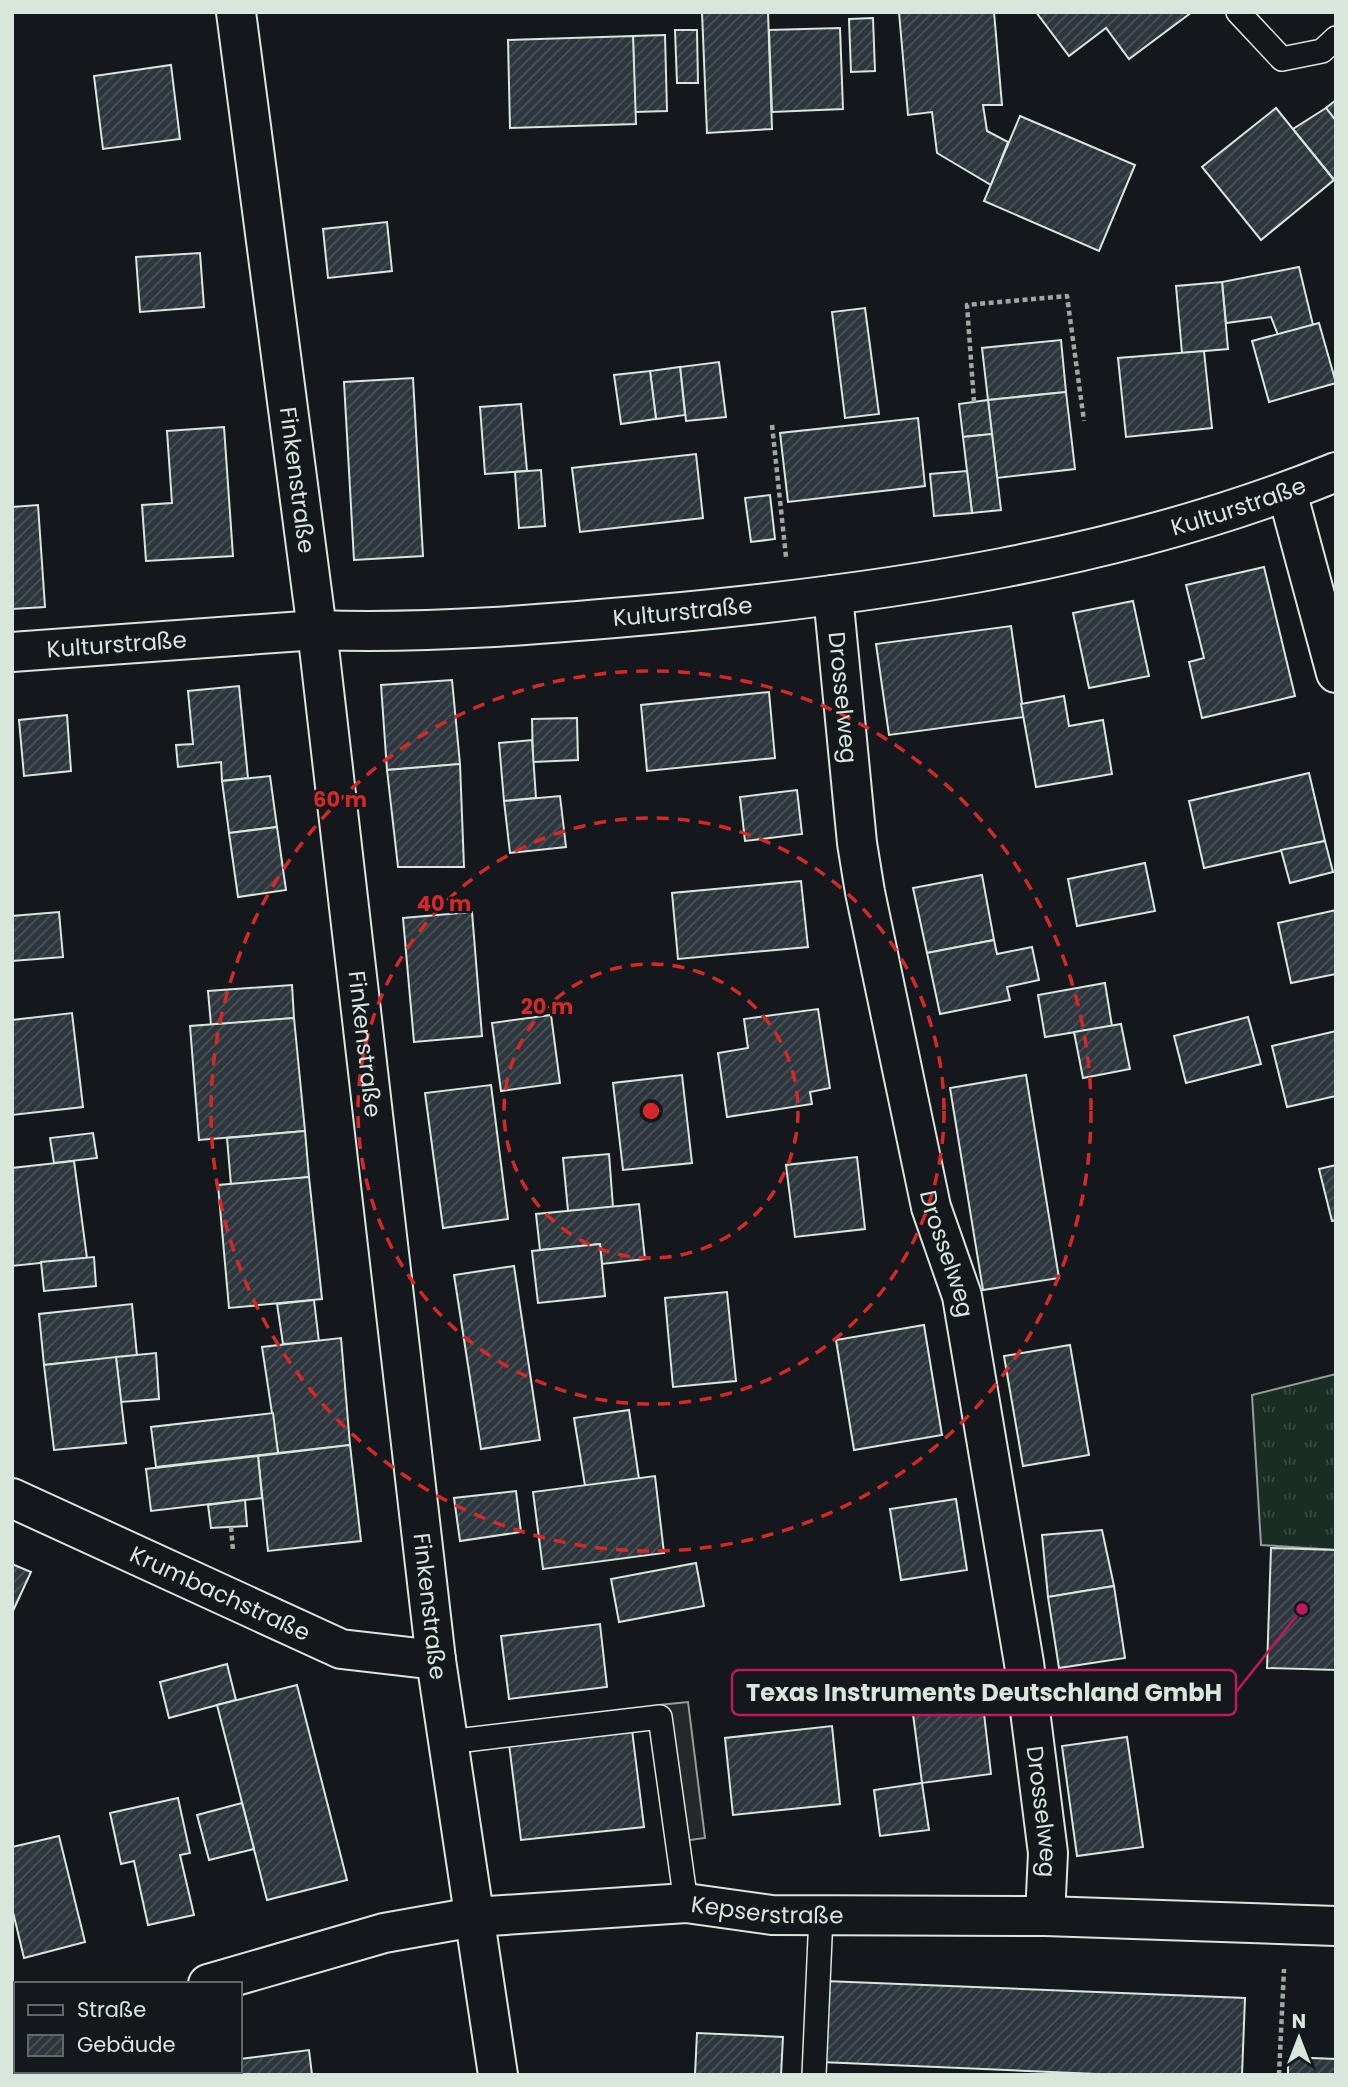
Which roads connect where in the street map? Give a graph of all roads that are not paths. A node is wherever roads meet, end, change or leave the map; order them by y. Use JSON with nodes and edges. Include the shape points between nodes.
{"nodes":[{"id":1,"x":236,"y":12,"type":"edge"},
{"id":2,"x":1238,"y":12,"type":"edge"},
{"id":3,"x":1336,"y":38,"type":"edge"},
{"id":4,"x":1336,"y":472,"type":"edge"},
{"id":5,"x":1287,"y":492,"type":"junction"},
{"id":6,"x":833,"y":595,"type":"junction"},
{"id":7,"x":317,"y":630,"type":"junction"},
{"id":8,"x":12,"y":652,"type":"edge"},
{"id":9,"x":1336,"y":673,"type":"edge"},
{"id":10,"x":12,"y":1498,"type":"edge"},
{"id":11,"x":436,"y":1660,"type":"junction"},
{"id":12,"x":448,"y":1742,"type":"junction"},
{"id":13,"x":686,"y":1903,"type":"junction"},
{"id":14,"x":821,"y":1914,"type":"junction"},
{"id":15,"x":1045,"y":1916,"type":"junction"},
{"id":16,"x":474,"y":1917,"type":"junction"},
{"id":17,"x":1336,"y":1926,"type":"edge"},
{"id":18,"x":215,"y":1982,"type":"edge"},
{"id":19,"x":499,"y":2075,"type":"edge"},
{"id":20,"x":814,"y":2075,"type":"edge"}],
"edges":[{"from":1,"to":7,"type":"street","name":"Finkenstraße"},
{"from":2,"to":3,"type":"lane","via":[[1282,58],[1322,51]]},
{"from":4,"to":5,"type":"street","name":"Kulturstraße"},
{"from":5,"to":6,"type":"street","name":"Kulturstraße","via":[[1100,547]]},
{"from":5,"to":9,"type":"street"},
{"from":6,"to":7,"type":"street","name":"Kulturstraße","via":[[565,622]]},
{"from":6,"to":15,"type":"street","name":"Drosselweg","via":[[865,892],[931,1206],[962,1296],[1011,1579],[1048,1853]]},
{"from":7,"to":8,"type":"street","name":"Kulturstraße"},
{"from":7,"to":11,"type":"street","name":"Finkenstraße"},
{"from":10,"to":11,"type":"street","name":"Krumbachstraße","via":[[341,1649]]},
{"from":11,"to":12,"type":"street","name":"Finkenstraße"},
{"from":12,"to":13,"type":"lane","via":[[660,1717]]},
{"from":12,"to":16,"type":"street","name":"Finkenstraße"},
{"from":13,"to":14,"type":"street","name":"Kepserstraße","via":[[772,1914]]},
{"from":13,"to":16,"type":"street","name":"Kepserstraße"},
{"from":14,"to":15,"type":"street","name":"Kepserstraße"},
{"from":14,"to":20,"type":"lane"},
{"from":15,"to":17,"type":"street","name":"Kepserstraße"},
{"from":16,"to":18,"type":"street","name":"Kepserstraße","via":[[384,1933]]},
{"from":16,"to":19,"type":"street","name":"Finkenstraße"}]}
